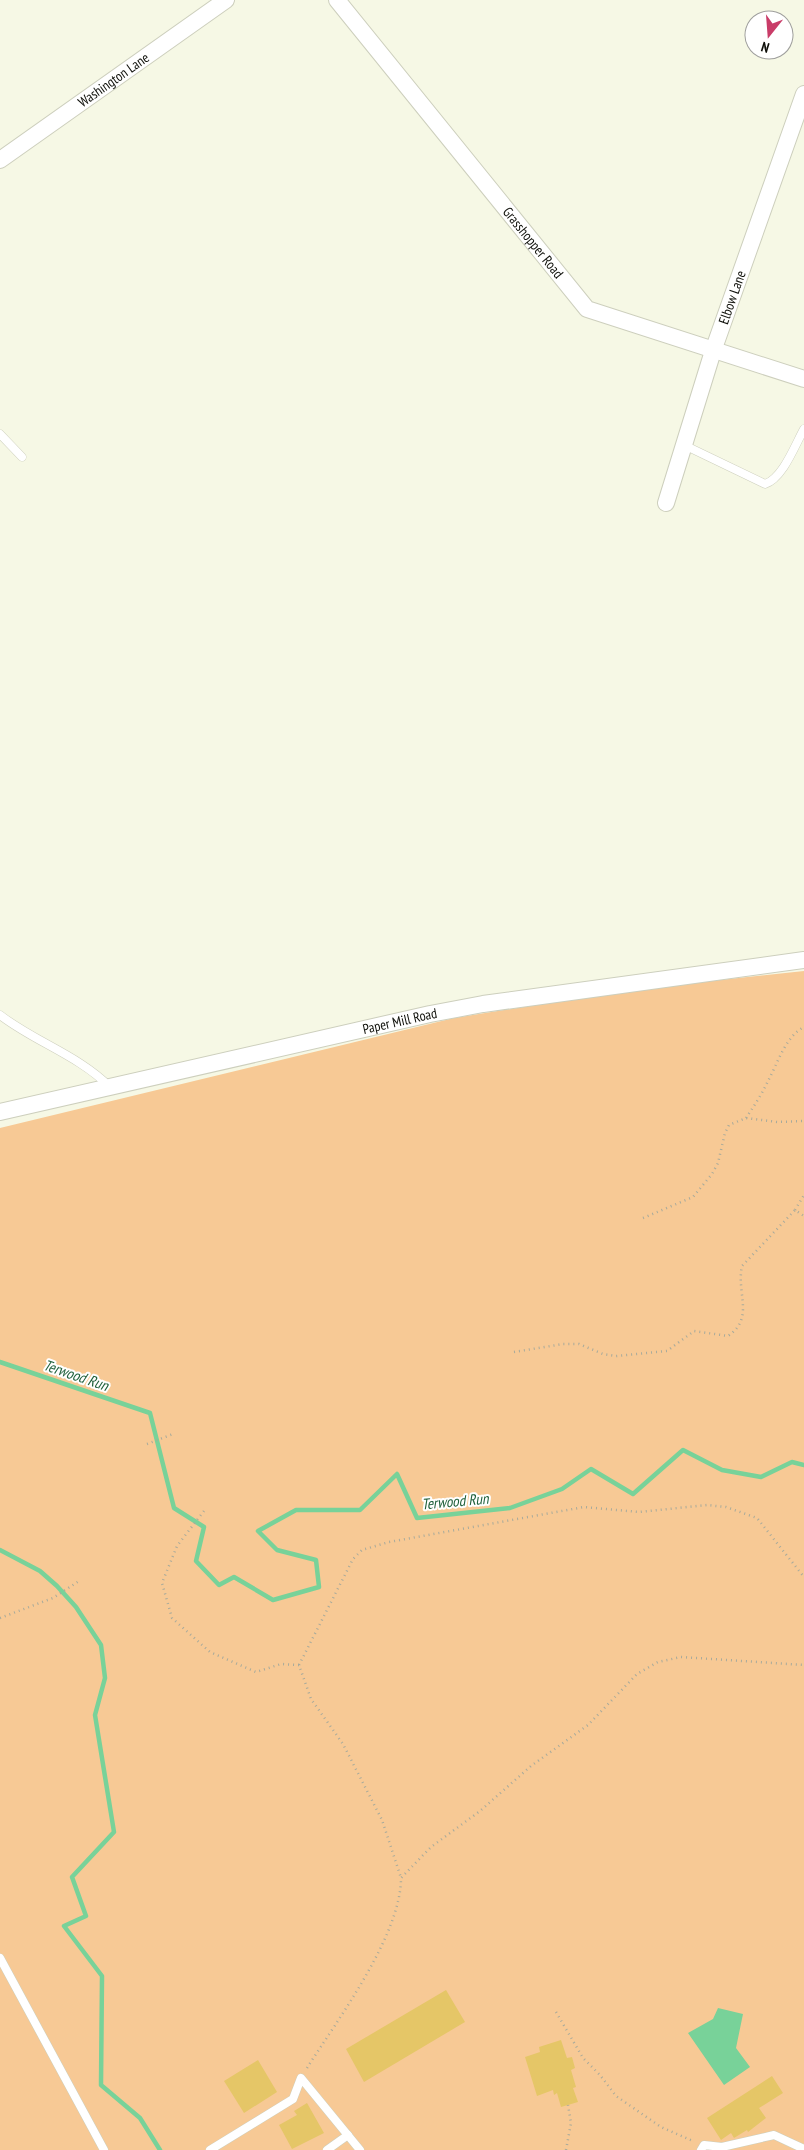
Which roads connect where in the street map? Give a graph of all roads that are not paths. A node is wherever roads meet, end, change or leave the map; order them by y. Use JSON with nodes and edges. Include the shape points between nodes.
{"nodes":[{"id":1,"x":226,"y":0,"type":"edge"},
{"id":2,"x":337,"y":0,"type":"edge"},
{"id":3,"x":804,"y":94,"type":"edge"},
{"id":4,"x":0,"y":160,"type":"edge"},
{"id":5,"x":713,"y":351,"type":"junction"},
{"id":6,"x":804,"y":378,"type":"edge"},
{"id":7,"x":804,"y":429,"type":"edge"},
{"id":8,"x":0,"y":434,"type":"edge"},
{"id":9,"x":684,"y":445,"type":"junction"},
{"id":10,"x":22,"y":457,"type":"dead end"},
{"id":11,"x":666,"y":503,"type":"dead end"},
{"id":12,"x":804,"y":960,"type":"edge"},
{"id":13,"x":0,"y":1015,"type":"edge"},
{"id":14,"x":110,"y":1087,"type":"junction"},
{"id":15,"x":0,"y":1112,"type":"edge"},
{"id":16,"x":0,"y":1958,"type":"edge"},
{"id":17,"x":348,"y":2135,"type":"junction"},
{"id":18,"x":702,"y":2147,"type":"edge"},
{"id":19,"x":804,"y":2149,"type":"edge"},
{"id":20,"x":104,"y":2150,"type":"edge"},
{"id":21,"x":210,"y":2150,"type":"edge"},
{"id":22,"x":327,"y":2150,"type":"edge"},
{"id":23,"x":360,"y":2150,"type":"edge"}],
"edges":[{"from":1,"to":4,"type":"street","name":"Washington Lane"},
{"from":2,"to":5,"type":"street","name":"Grasshopper Road","via":[[587,309]]},
{"from":3,"to":5,"type":"street","name":"Elbow Lane"},
{"from":5,"to":6,"type":"street","name":"Grasshopper Road"},
{"from":5,"to":9,"type":"street","name":"Elbow Lane"},
{"from":7,"to":9,"type":"lane","via":[[778,475],[765,484]]},
{"from":8,"to":10,"type":"lane"},
{"from":9,"to":11,"type":"street","name":"Elbow Lane"},
{"from":12,"to":14,"type":"street","name":"Paper Mill Road","via":[[483,1004]]},
{"from":13,"to":14,"type":"lane","via":[[28,1035],[84,1064]]},
{"from":14,"to":15,"type":"street","name":"Paper Mill Road"},
{"from":16,"to":20,"type":"lane"},
{"from":17,"to":21,"type":"lane","via":[[301,2078],[293,2099]]},
{"from":17,"to":22,"type":"lane"},
{"from":17,"to":23,"type":"lane"},
{"from":18,"to":19,"type":"lane","via":[[722,2148],[774,2135]]}]}
